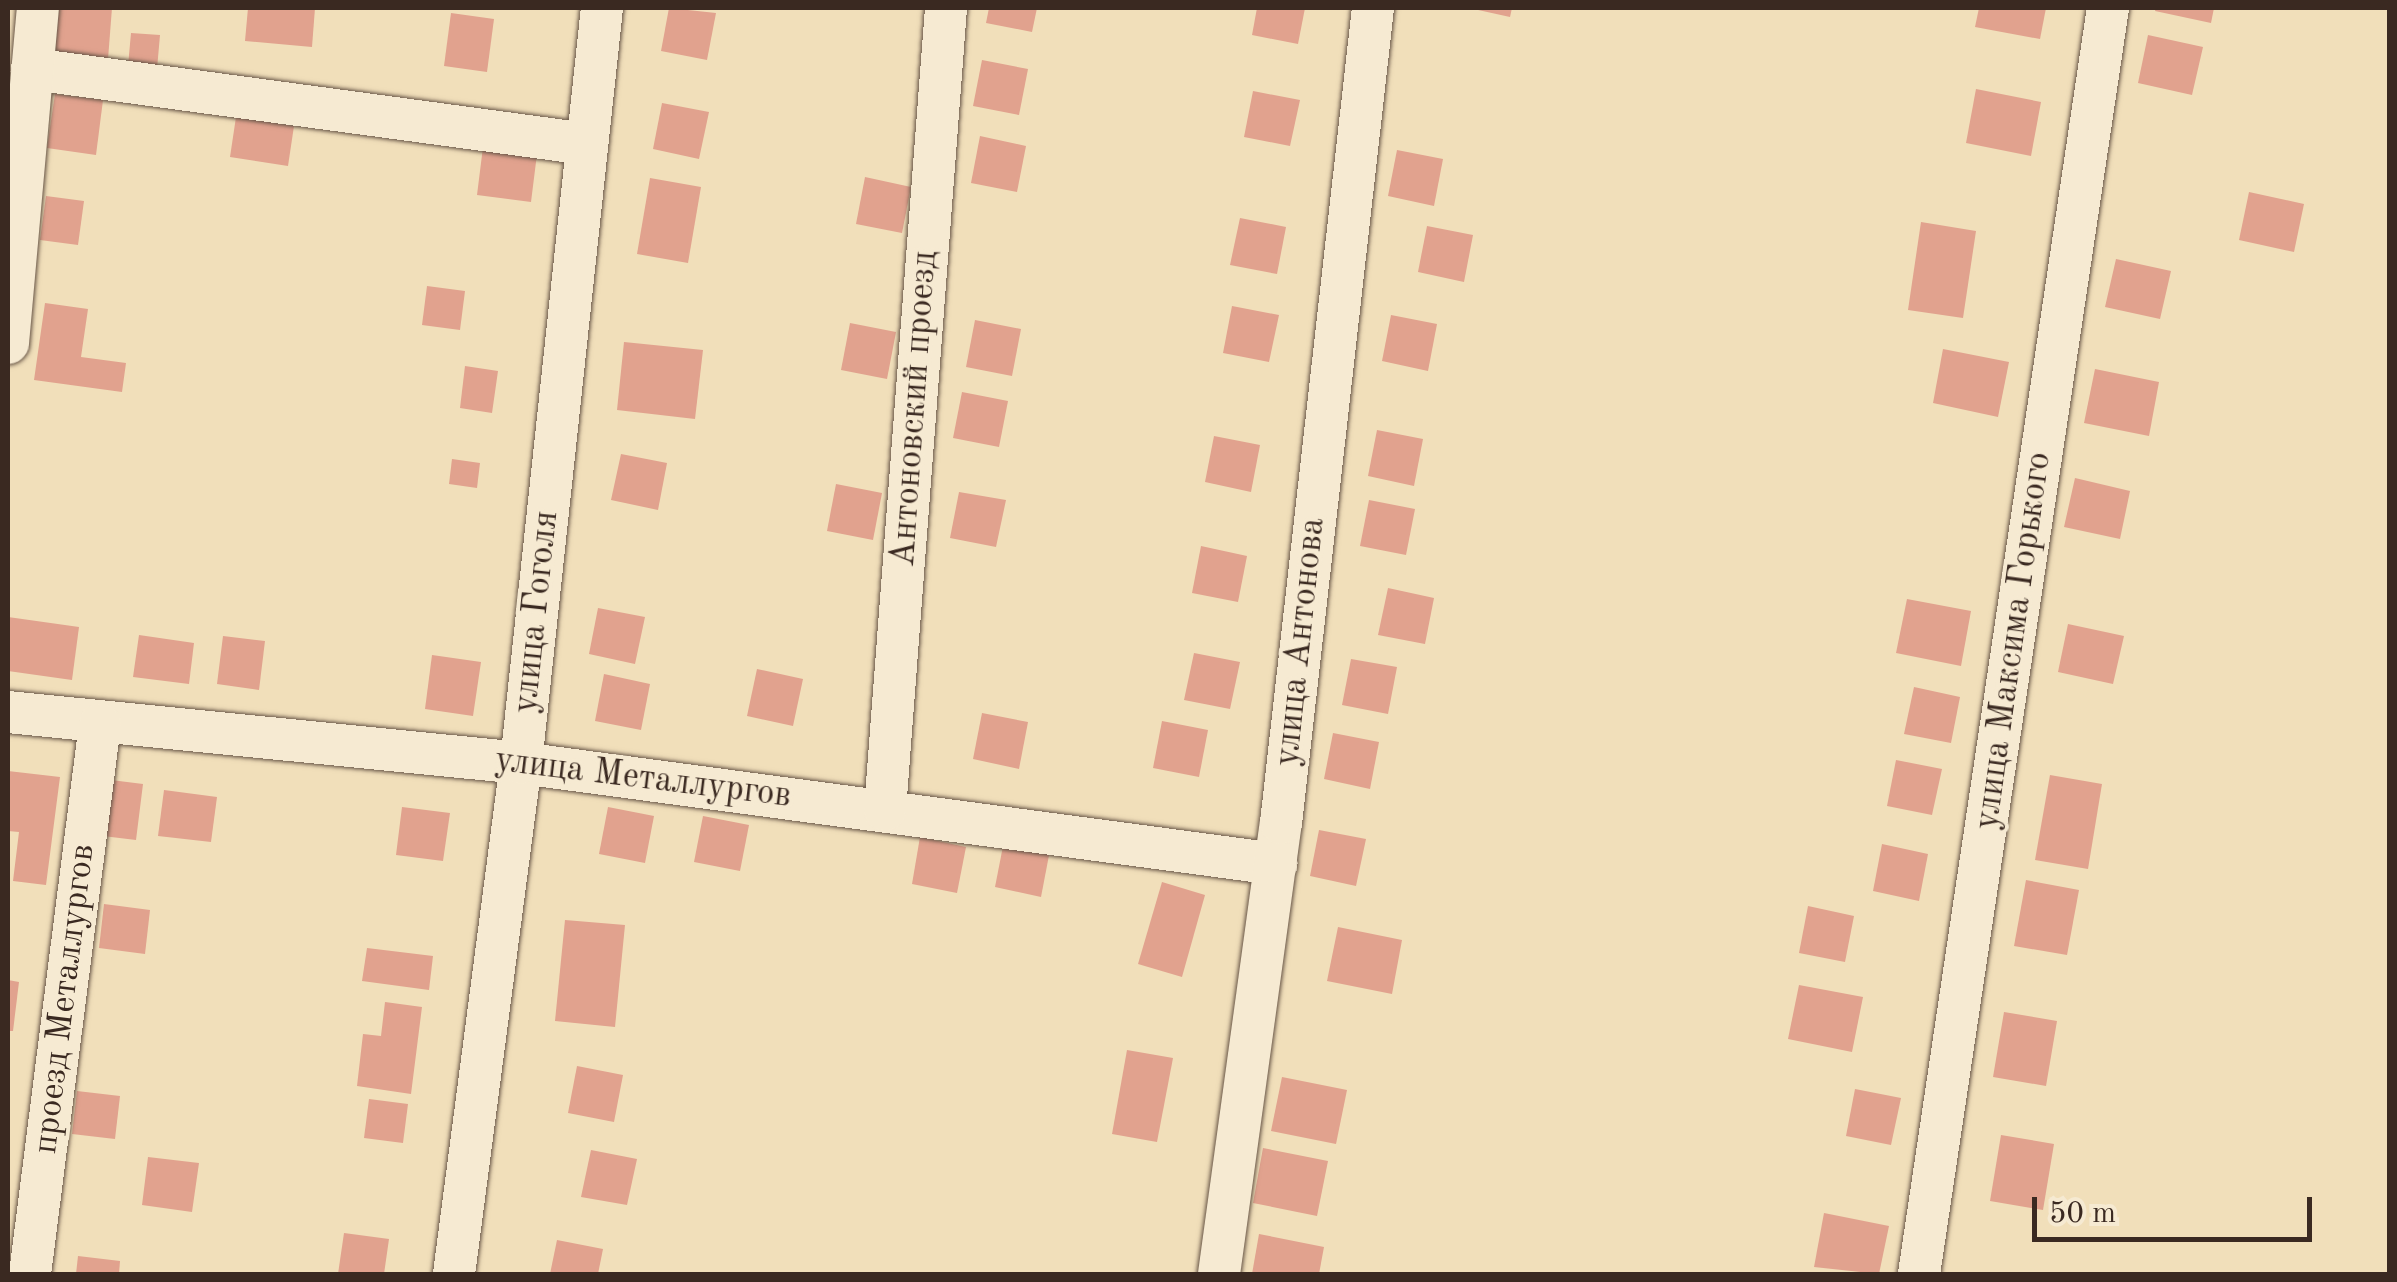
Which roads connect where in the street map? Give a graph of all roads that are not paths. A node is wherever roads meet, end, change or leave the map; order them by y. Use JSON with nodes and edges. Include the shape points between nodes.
{"nodes":[{"id":1,"x":38,"y":8,"type":"edge"},
{"id":2,"x":602,"y":8,"type":"edge"},
{"id":3,"x":946,"y":8,"type":"edge"},
{"id":4,"x":1373,"y":8,"type":"edge"},
{"id":5,"x":2108,"y":8,"type":"edge"},
{"id":6,"x":32,"y":69,"type":"junction"},
{"id":7,"x":588,"y":144,"type":"junction"},
{"id":8,"x":8,"y":342,"type":"edge"},
{"id":9,"x":8,"y":712,"type":"edge"},
{"id":10,"x":100,"y":724,"type":"junction"},
{"id":11,"x":521,"y":763,"type":"junction"},
{"id":12,"x":885,"y":810,"type":"junction"},
{"id":13,"x":1276,"y":864,"type":"junction"},
{"id":14,"x":30,"y":1274,"type":"edge"},
{"id":15,"x":454,"y":1274,"type":"edge"},
{"id":16,"x":1219,"y":1274,"type":"edge"},
{"id":17,"x":1920,"y":1274,"type":"edge"}],
"edges":[{"from":1,"to":6,"type":"street"},
{"from":2,"to":7,"type":"street","name":"улица Гоголя"},
{"from":3,"to":12,"type":"street","name":"Антоновский проезд"},
{"from":4,"to":13,"type":"street","name":"улица Антонова"},
{"from":5,"to":17,"type":"street","name":"улица Максима Горького"},
{"from":6,"to":7,"type":"street"},
{"from":6,"to":8,"type":"street"},
{"from":7,"to":11,"type":"street","name":"улица Гоголя"},
{"from":9,"to":10,"type":"street","name":"улица Металлургов"},
{"from":10,"to":11,"type":"street","name":"улица Металлургов"},
{"from":10,"to":14,"type":"street","name":"проезд Металлургов"},
{"from":11,"to":12,"type":"street","name":"улица Металлургов"},
{"from":11,"to":15,"type":"street","name":"улица Гоголя"},
{"from":12,"to":13,"type":"street","name":"улица Металлургов"},
{"from":13,"to":16,"type":"street","name":"улица Антонова"}]}
